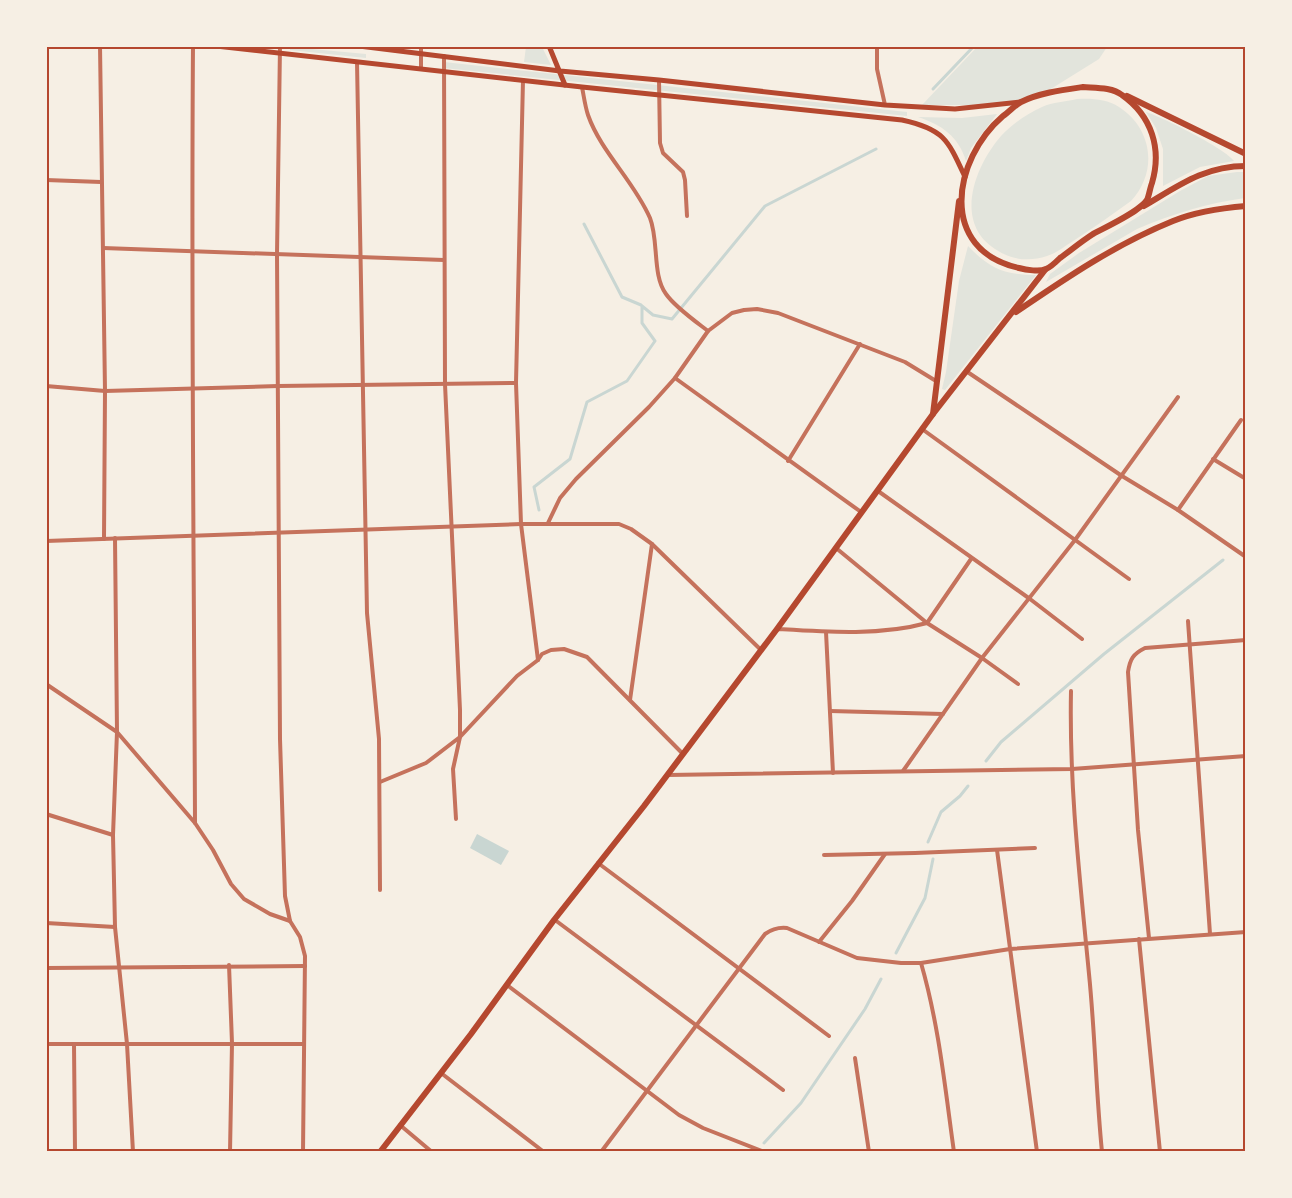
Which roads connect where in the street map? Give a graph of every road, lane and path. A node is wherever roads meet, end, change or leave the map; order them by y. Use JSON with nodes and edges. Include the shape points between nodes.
{"nodes":[{"id":1,"x":100,"y":46,"type":"edge"},
{"id":2,"x":193,"y":46,"type":"edge"},
{"id":3,"x":216,"y":46,"type":"edge"},
{"id":4,"x":280,"y":46,"type":"edge"},
{"id":5,"x":359,"y":46,"type":"edge"},
{"id":6,"x":549,"y":46,"type":"edge"},
{"id":7,"x":877,"y":46,"type":"edge"},
{"id":8,"x":421,"y":50,"type":"edge"},
{"id":9,"x":280,"y":54,"type":"junction"},
{"id":10,"x":444,"y":55,"type":"junction"},
{"id":11,"x":357,"y":62,"type":"junction"},
{"id":12,"x":421,"y":69,"type":"junction"},
{"id":13,"x":444,"y":71,"type":"junction"},
{"id":14,"x":560,"y":71,"type":"junction"},
{"id":15,"x":523,"y":80,"type":"junction"},
{"id":16,"x":659,"y":80,"type":"junction"},
{"id":17,"x":565,"y":85,"type":"junction"},
{"id":18,"x":582,"y":87,"type":"junction"},
{"id":19,"x":1121,"y":93,"type":"junction"},
{"id":20,"x":660,"y":95,"type":"junction"},
{"id":21,"x":1020,"y":102,"type":"junction"},
{"id":22,"x":885,"y":105,"type":"junction"},
{"id":23,"x":1245,"y":154,"type":"edge"},
{"id":24,"x":1245,"y":166,"type":"edge"},
{"id":25,"x":965,"y":177,"type":"junction"},
{"id":26,"x":46,"y":180,"type":"edge"},
{"id":27,"x":101,"y":182,"type":"junction"},
{"id":28,"x":961,"y":189,"type":"junction"},
{"id":29,"x":1245,"y":206,"type":"edge"},
{"id":30,"x":687,"y":216,"type":"dead end"},
{"id":31,"x":1123,"y":219,"type":"junction"},
{"id":32,"x":103,"y":248,"type":"junction"},
{"id":33,"x":192,"y":251,"type":"junction"},
{"id":34,"x":277,"y":254,"type":"junction"},
{"id":35,"x":360,"y":257,"type":"junction"},
{"id":36,"x":444,"y":260,"type":"junction"},
{"id":37,"x":1045,"y":270,"type":"junction"},
{"id":38,"x":1010,"y":315,"type":"junction"},
{"id":39,"x":708,"y":331,"type":"junction"},
{"id":40,"x":860,"y":344,"type":"junction"},
{"id":41,"x":966,"y":371,"type":"junction"},
{"id":42,"x":675,"y":378,"type":"junction"},
{"id":43,"x":936,"y":381,"type":"junction"},
{"id":44,"x":445,"y":384,"type":"junction"},
{"id":45,"x":516,"y":384,"type":"junction"},
{"id":46,"x":46,"y":386,"type":"edge"},
{"id":47,"x":278,"y":386,"type":"junction"},
{"id":48,"x":363,"y":386,"type":"junction"},
{"id":49,"x":192,"y":388,"type":"junction"},
{"id":50,"x":105,"y":391,"type":"junction"},
{"id":51,"x":1178,"y":397,"type":"dead end"},
{"id":52,"x":933,"y":414,"type":"junction"},
{"id":53,"x":1241,"y":420,"type":"dead end"},
{"id":54,"x":922,"y":429,"type":"junction"},
{"id":55,"x":1213,"y":459,"type":"junction"},
{"id":56,"x":788,"y":461,"type":"junction"},
{"id":57,"x":1122,"y":476,"type":"junction"},
{"id":58,"x":1245,"y":479,"type":"edge"},
{"id":59,"x":877,"y":491,"type":"junction"},
{"id":60,"x":1178,"y":510,"type":"junction"},
{"id":61,"x":861,"y":512,"type":"junction"},
{"id":62,"x":549,"y":523,"type":"junction"},
{"id":63,"x":521,"y":524,"type":"junction"},
{"id":64,"x":451,"y":526,"type":"junction"},
{"id":65,"x":366,"y":529,"type":"junction"},
{"id":66,"x":280,"y":532,"type":"junction"},
{"id":67,"x":194,"y":535,"type":"junction"},
{"id":68,"x":115,"y":538,"type":"junction"},
{"id":69,"x":104,"y":539,"type":"junction"},
{"id":70,"x":1075,"y":540,"type":"junction"},
{"id":71,"x":46,"y":541,"type":"edge"},
{"id":72,"x":652,"y":544,"type":"junction"},
{"id":73,"x":836,"y":548,"type":"junction"},
{"id":74,"x":1245,"y":557,"type":"edge"},
{"id":75,"x":971,"y":559,"type":"junction"},
{"id":76,"x":1129,"y":579,"type":"dead end"},
{"id":77,"x":1030,"y":599,"type":"junction"},
{"id":78,"x":1188,"y":621,"type":"dead end"},
{"id":79,"x":927,"y":623,"type":"junction"},
{"id":80,"x":777,"y":629,"type":"junction"},
{"id":81,"x":826,"y":632,"type":"junction"},
{"id":82,"x":1082,"y":639,"type":"dead end"},
{"id":83,"x":1245,"y":640,"type":"edge"},
{"id":84,"x":1190,"y":645,"type":"junction"},
{"id":85,"x":761,"y":650,"type":"junction"},
{"id":86,"x":982,"y":658,"type":"junction"},
{"id":87,"x":538,"y":660,"type":"junction"},
{"id":88,"x":46,"y":684,"type":"edge"},
{"id":89,"x":1018,"y":684,"type":"dead end"},
{"id":90,"x":1071,"y":691,"type":"dead end"},
{"id":91,"x":630,"y":701,"type":"junction"},
{"id":92,"x":830,"y":711,"type":"junction"},
{"id":93,"x":944,"y":714,"type":"junction"},
{"id":94,"x":117,"y":732,"type":"junction"},
{"id":95,"x":460,"y":737,"type":"junction"},
{"id":96,"x":683,"y":754,"type":"junction"},
{"id":97,"x":1245,"y":756,"type":"edge"},
{"id":98,"x":1197,"y":759,"type":"junction"},
{"id":99,"x":1135,"y":765,"type":"junction"},
{"id":100,"x":1072,"y":769,"type":"junction"},
{"id":101,"x":833,"y":772,"type":"junction"},
{"id":102,"x":903,"y":772,"type":"junction"},
{"id":103,"x":667,"y":775,"type":"junction"},
{"id":104,"x":380,"y":782,"type":"junction"},
{"id":105,"x":46,"y":814,"type":"edge"},
{"id":106,"x":456,"y":819,"type":"dead end"},
{"id":107,"x":195,"y":823,"type":"junction"},
{"id":108,"x":113,"y":836,"type":"junction"},
{"id":109,"x":1035,"y":848,"type":"dead end"},
{"id":110,"x":997,"y":850,"type":"junction"},
{"id":111,"x":885,"y":854,"type":"junction"},
{"id":112,"x":824,"y":855,"type":"dead end"},
{"id":113,"x":598,"y":862,"type":"junction"},
{"id":114,"x":380,"y":890,"type":"dead end"},
{"id":115,"x":554,"y":920,"type":"junction"},
{"id":116,"x":290,"y":921,"type":"junction"},
{"id":117,"x":46,"y":923,"type":"edge"},
{"id":118,"x":114,"y":927,"type":"junction"},
{"id":119,"x":1245,"y":932,"type":"edge"},
{"id":120,"x":1210,"y":934,"type":"junction"},
{"id":121,"x":1149,"y":938,"type":"junction"},
{"id":122,"x":1139,"y":939,"type":"junction"},
{"id":123,"x":819,"y":942,"type":"junction"},
{"id":124,"x":1085,"y":943,"type":"junction"},
{"id":125,"x":1010,"y":949,"type":"junction"},
{"id":126,"x":921,"y":963,"type":"junction"},
{"id":127,"x":229,"y":965,"type":"junction"},
{"id":128,"x":305,"y":966,"type":"junction"},
{"id":129,"x":46,"y":968,"type":"edge"},
{"id":130,"x":120,"y":968,"type":"junction"},
{"id":131,"x":740,"y":969,"type":"junction"},
{"id":132,"x":506,"y":985,"type":"junction"},
{"id":133,"x":697,"y":1026,"type":"junction"},
{"id":134,"x":829,"y":1036,"type":"dead end"},
{"id":135,"x":232,"y":1043,"type":"junction"},
{"id":136,"x":46,"y":1044,"type":"edge"},
{"id":137,"x":75,"y":1044,"type":"junction"},
{"id":138,"x":127,"y":1044,"type":"junction"},
{"id":139,"x":303,"y":1044,"type":"junction"},
{"id":140,"x":855,"y":1058,"type":"dead end"},
{"id":141,"x":441,"y":1074,"type":"junction"},
{"id":142,"x":783,"y":1090,"type":"dead end"},
{"id":143,"x":645,"y":1091,"type":"junction"},
{"id":144,"x":400,"y":1125,"type":"junction"},
{"id":145,"x":75,"y":1152,"type":"edge"},
{"id":146,"x":133,"y":1152,"type":"edge"},
{"id":147,"x":230,"y":1152,"type":"edge"},
{"id":148,"x":303,"y":1152,"type":"edge"},
{"id":149,"x":380,"y":1152,"type":"edge"},
{"id":150,"x":432,"y":1152,"type":"edge"},
{"id":151,"x":544,"y":1152,"type":"edge"},
{"id":152,"x":601,"y":1152,"type":"edge"},
{"id":153,"x":764,"y":1152,"type":"edge"},
{"id":154,"x":869,"y":1152,"type":"edge"},
{"id":155,"x":954,"y":1152,"type":"edge"},
{"id":156,"x":1037,"y":1152,"type":"edge"},
{"id":157,"x":1102,"y":1152,"type":"edge"},
{"id":158,"x":1160,"y":1152,"type":"edge"}],
"edges":[{"from":1,"to":27,"type":"street"},
{"from":2,"to":33,"type":"street"},
{"from":3,"to":9,"type":"main road"},
{"from":4,"to":9,"type":"street"},
{"from":5,"to":8,"type":"main road"},
{"from":6,"to":14,"type":"main road"},
{"from":7,"to":22,"type":"street","via":[[877,69]]},
{"from":8,"to":10,"type":"main road"},
{"from":8,"to":12,"type":"street"},
{"from":9,"to":11,"type":"main road"},
{"from":9,"to":34,"type":"street"},
{"from":10,"to":13,"type":"street"},
{"from":10,"to":14,"type":"main road"},
{"from":11,"to":12,"type":"main road"},
{"from":11,"to":35,"type":"street"},
{"from":12,"to":13,"type":"main road"},
{"from":13,"to":15,"type":"main road"},
{"from":13,"to":36,"type":"street"},
{"from":14,"to":16,"type":"main road"},
{"from":14,"to":17,"type":"main road"},
{"from":15,"to":17,"type":"main road"},
{"from":15,"to":45,"type":"street"},
{"from":16,"to":20,"type":"street"},
{"from":16,"to":22,"type":"main road"},
{"from":17,"to":18,"type":"main road"},
{"from":18,"to":20,"type":"main road"},
{"from":18,"to":39,"type":"street","via":[[588,116],[650,218],[658,272],[666,294]]},
{"from":19,"to":21,"type":"main road","via":[[1083,87]]},
{"from":19,"to":23,"type":"main road"},
{"from":19,"to":31,"type":"main road","via":[[1149,126],[1156,147],[1156,169],[1146,201]]},
{"from":20,"to":25,"type":"main road","via":[[922,125],[949,143]]},
{"from":20,"to":30,"type":"street","via":[[660,143],[663,153],[683,172]]},
{"from":21,"to":22,"type":"main road","via":[[955,109]]},
{"from":21,"to":25,"type":"main road","via":[[981,138]]},
{"from":24,"to":31,"type":"main road","via":[[1214,168]]},
{"from":25,"to":28,"type":"main road"},
{"from":26,"to":27,"type":"street"},
{"from":27,"to":32,"type":"street"},
{"from":28,"to":37,"type":"main road","via":[[968,230],[987,256],[1005,265]]},
{"from":28,"to":43,"type":"main road"},
{"from":29,"to":38,"type":"main road","via":[[1174,220],[1086,265]]},
{"from":31,"to":37,"type":"main road","via":[[1092,235]]},
{"from":32,"to":33,"type":"street"},
{"from":32,"to":50,"type":"street"},
{"from":33,"to":34,"type":"street"},
{"from":33,"to":49,"type":"street"},
{"from":34,"to":35,"type":"street"},
{"from":34,"to":47,"type":"street"},
{"from":35,"to":36,"type":"street"},
{"from":35,"to":48,"type":"street"},
{"from":36,"to":44,"type":"street"},
{"from":37,"to":38,"type":"main road"},
{"from":38,"to":41,"type":"main road"},
{"from":39,"to":40,"type":"street","via":[[732,313],[757,309]]},
{"from":39,"to":42,"type":"street"},
{"from":40,"to":43,"type":"street","via":[[905,362]]},
{"from":40,"to":56,"type":"street"},
{"from":41,"to":52,"type":"main road"},
{"from":41,"to":57,"type":"street"},
{"from":42,"to":56,"type":"street"},
{"from":42,"to":62,"type":"street","via":[[576,479],[560,498]]},
{"from":43,"to":52,"type":"main road"},
{"from":44,"to":45,"type":"street"},
{"from":44,"to":48,"type":"street"},
{"from":44,"to":64,"type":"street"},
{"from":45,"to":63,"type":"street"},
{"from":46,"to":50,"type":"street"},
{"from":47,"to":48,"type":"street"},
{"from":47,"to":49,"type":"street"},
{"from":47,"to":66,"type":"street"},
{"from":48,"to":65,"type":"street"},
{"from":49,"to":50,"type":"street"},
{"from":49,"to":67,"type":"street"},
{"from":50,"to":69,"type":"street"},
{"from":51,"to":57,"type":"street"},
{"from":52,"to":54,"type":"main road"},
{"from":53,"to":55,"type":"street"},
{"from":54,"to":59,"type":"main road"},
{"from":54,"to":70,"type":"street"},
{"from":55,"to":58,"type":"street"},
{"from":55,"to":60,"type":"street"},
{"from":56,"to":61,"type":"street"},
{"from":57,"to":60,"type":"street"},
{"from":57,"to":70,"type":"street"},
{"from":59,"to":61,"type":"main road"},
{"from":59,"to":75,"type":"street"},
{"from":60,"to":74,"type":"street"},
{"from":61,"to":73,"type":"main road"},
{"from":62,"to":63,"type":"street"},
{"from":62,"to":72,"type":"street","via":[[619,524]]},
{"from":63,"to":64,"type":"street"},
{"from":63,"to":87,"type":"street"},
{"from":64,"to":65,"type":"street"},
{"from":64,"to":95,"type":"street"},
{"from":65,"to":66,"type":"street"},
{"from":65,"to":104,"type":"street","via":[[367,613]]},
{"from":66,"to":67,"type":"street"},
{"from":66,"to":116,"type":"street","via":[[280,740],[285,896]]},
{"from":67,"to":68,"type":"street"},
{"from":67,"to":107,"type":"street"},
{"from":68,"to":69,"type":"street"},
{"from":68,"to":94,"type":"street"},
{"from":69,"to":71,"type":"street"},
{"from":70,"to":76,"type":"street"},
{"from":70,"to":77,"type":"street"},
{"from":72,"to":85,"type":"street"},
{"from":72,"to":91,"type":"street"},
{"from":73,"to":79,"type":"street"},
{"from":73,"to":80,"type":"main road"},
{"from":75,"to":77,"type":"street"},
{"from":75,"to":79,"type":"street"},
{"from":77,"to":82,"type":"street"},
{"from":77,"to":86,"type":"street"},
{"from":78,"to":84,"type":"street"},
{"from":79,"to":81,"type":"street","via":[[907,629]]},
{"from":79,"to":86,"type":"street"},
{"from":80,"to":81,"type":"street"},
{"from":80,"to":85,"type":"main road"},
{"from":81,"to":92,"type":"street"},
{"from":83,"to":84,"type":"street"},
{"from":84,"to":98,"type":"street"},
{"from":84,"to":99,"type":"street","via":[[1145,648],[1129,661]]},
{"from":85,"to":96,"type":"main road"},
{"from":86,"to":89,"type":"street"},
{"from":86,"to":93,"type":"street"},
{"from":87,"to":91,"type":"street","via":[[551,650],[564,649],[586,657]]},
{"from":87,"to":95,"type":"street","via":[[497,696]]},
{"from":88,"to":94,"type":"street"},
{"from":90,"to":100,"type":"street"},
{"from":91,"to":96,"type":"street"},
{"from":92,"to":93,"type":"street"},
{"from":92,"to":101,"type":"street"},
{"from":93,"to":102,"type":"street"},
{"from":94,"to":107,"type":"street"},
{"from":94,"to":108,"type":"street"},
{"from":95,"to":104,"type":"street","via":[[426,763]]},
{"from":95,"to":106,"type":"street","via":[[453,770]]},
{"from":96,"to":103,"type":"main road"},
{"from":97,"to":98,"type":"street"},
{"from":98,"to":99,"type":"street"},
{"from":98,"to":120,"type":"street"},
{"from":99,"to":100,"type":"street"},
{"from":99,"to":121,"type":"street"},
{"from":100,"to":102,"type":"street"},
{"from":100,"to":124,"type":"street"},
{"from":101,"to":102,"type":"street"},
{"from":101,"to":103,"type":"street"},
{"from":103,"to":113,"type":"main road"},
{"from":104,"to":114,"type":"street"},
{"from":105,"to":108,"type":"street"},
{"from":107,"to":116,"type":"street","via":[[244,899]]},
{"from":108,"to":118,"type":"street"},
{"from":109,"to":110,"type":"street"},
{"from":110,"to":111,"type":"street"},
{"from":110,"to":125,"type":"street"},
{"from":111,"to":112,"type":"street"},
{"from":111,"to":123,"type":"street"},
{"from":113,"to":115,"type":"main road"},
{"from":113,"to":131,"type":"street"},
{"from":115,"to":132,"type":"main road"},
{"from":115,"to":133,"type":"street"},
{"from":116,"to":128,"type":"street","via":[[303,945]]},
{"from":117,"to":118,"type":"street"},
{"from":118,"to":130,"type":"street"},
{"from":119,"to":120,"type":"street"},
{"from":120,"to":121,"type":"street"},
{"from":121,"to":122,"type":"street"},
{"from":122,"to":124,"type":"street"},
{"from":122,"to":158,"type":"street"},
{"from":123,"to":126,"type":"street","via":[[857,958]]},
{"from":123,"to":131,"type":"street","via":[[780,927],[765,934]]},
{"from":124,"to":125,"type":"street"},
{"from":124,"to":157,"type":"street"},
{"from":125,"to":126,"type":"street"},
{"from":125,"to":156,"type":"street"},
{"from":126,"to":155,"type":"street","via":[[938,1037]]},
{"from":127,"to":128,"type":"street"},
{"from":127,"to":130,"type":"street"},
{"from":127,"to":135,"type":"street"},
{"from":128,"to":139,"type":"street"},
{"from":129,"to":130,"type":"street"},
{"from":130,"to":138,"type":"street"},
{"from":131,"to":133,"type":"street"},
{"from":131,"to":134,"type":"street"},
{"from":132,"to":141,"type":"main road"},
{"from":132,"to":143,"type":"street"},
{"from":133,"to":142,"type":"street"},
{"from":133,"to":143,"type":"street"},
{"from":135,"to":138,"type":"street"},
{"from":135,"to":139,"type":"street"},
{"from":135,"to":147,"type":"street"},
{"from":136,"to":137,"type":"street"},
{"from":137,"to":138,"type":"street"},
{"from":137,"to":145,"type":"street"},
{"from":138,"to":146,"type":"street"},
{"from":139,"to":148,"type":"street"},
{"from":140,"to":154,"type":"street"},
{"from":141,"to":144,"type":"main road"},
{"from":141,"to":151,"type":"street"},
{"from":143,"to":152,"type":"street"},
{"from":143,"to":153,"type":"street","via":[[703,1128]]},
{"from":144,"to":149,"type":"main road"},
{"from":144,"to":150,"type":"street"}]}
